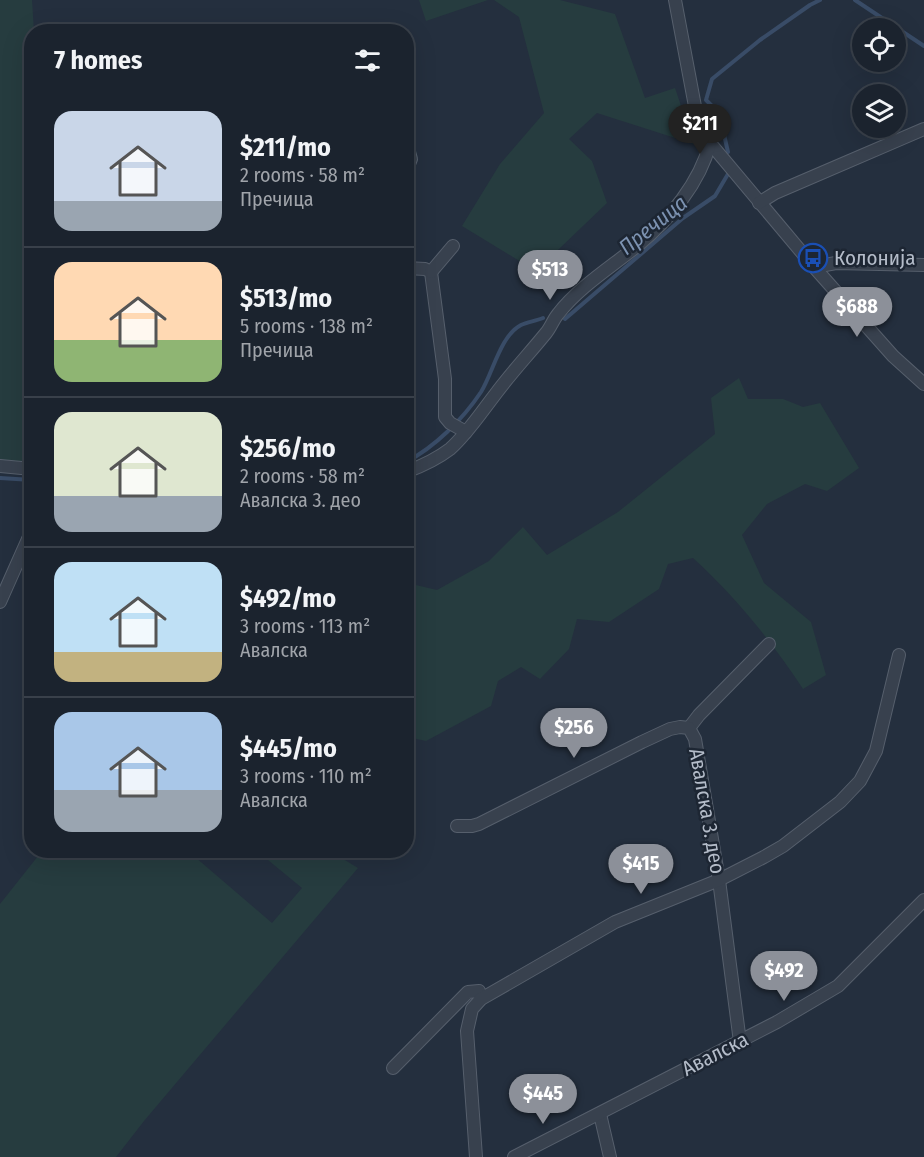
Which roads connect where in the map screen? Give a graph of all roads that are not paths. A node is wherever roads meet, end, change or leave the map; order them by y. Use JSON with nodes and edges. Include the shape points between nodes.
{"nodes":[{"id":1,"x":675,"y":0,"type":"edge"},
{"id":2,"x":924,"y":129,"type":"edge"},
{"id":3,"x":710,"y":143,"type":"junction"},
{"id":4,"x":759,"y":202,"type":"junction"},
{"id":5,"x":453,"y":246,"type":"dead end"},
{"id":6,"x":924,"y":265,"type":"edge"},
{"id":7,"x":814,"y":267,"type":"junction"},
{"id":8,"x":414,"y":268,"type":"edge"},
{"id":9,"x":432,"y":272,"type":"junction"},
{"id":10,"x":924,"y":384,"type":"edge"},
{"id":11,"x":458,"y":428,"type":"junction"},
{"id":12,"x":0,"y":466,"type":"edge"},
{"id":13,"x":24,"y":468,"type":"edge"},
{"id":14,"x":414,"y":468,"type":"edge"},
{"id":15,"x":24,"y":548,"type":"edge"},
{"id":16,"x":0,"y":602,"type":"edge"},
{"id":17,"x":769,"y":644,"type":"dead end"},
{"id":18,"x":899,"y":655,"type":"dead end"},
{"id":19,"x":688,"y":728,"type":"junction"},
{"id":20,"x":457,"y":826,"type":"dead end"},
{"id":21,"x":719,"y":880,"type":"junction"},
{"id":22,"x":924,"y":900,"type":"edge"},
{"id":23,"x":481,"y":999,"type":"junction"},
{"id":24,"x":740,"y":1042,"type":"junction"},
{"id":25,"x":393,"y":1068,"type":"dead end"},
{"id":26,"x":600,"y":1114,"type":"junction"},
{"id":27,"x":476,"y":1157,"type":"edge"},
{"id":28,"x":514,"y":1157,"type":"edge"},
{"id":29,"x":610,"y":1157,"type":"edge"}],
"edges":[{"from":1,"to":3,"type":"street","via":[[697,117]]},
{"from":2,"to":4,"type":"street"},
{"from":3,"to":4,"type":"street"},
{"from":3,"to":11,"type":"street","via":[[695,180],[678,203],[639,245],[592,281],[558,314],[547,332]]},
{"from":4,"to":7,"type":"street"},
{"from":5,"to":9,"type":"street"},
{"from":6,"to":7,"type":"street"},
{"from":7,"to":10,"type":"street","via":[[893,357]]},
{"from":8,"to":9,"type":"street"},
{"from":9,"to":11,"type":"street","via":[[445,379],[445,417]]},
{"from":11,"to":14,"type":"street","via":[[449,450]]},
{"from":12,"to":13,"type":"street"},
{"from":15,"to":16,"type":"street"},
{"from":17,"to":19,"type":"street"},
{"from":18,"to":21,"type":"street","via":[[876,751],[860,781],[840,802],[783,846]]},
{"from":19,"to":20,"type":"street","name":"Авалска 3. део","via":[[680,727],[651,738],[478,824]]},
{"from":19,"to":21,"type":"street","name":"Авалска 3. део","via":[[695,739]]},
{"from":21,"to":23,"type":"street","via":[[615,922]]},
{"from":21,"to":24,"type":"street","name":"Авалска 3. део"},
{"from":22,"to":24,"type":"street","name":"Авалска","via":[[838,986]]},
{"from":23,"to":25,"type":"street","via":[[479,991],[468,992]]},
{"from":23,"to":27,"type":"street","via":[[472,1009],[467,1031]]},
{"from":24,"to":26,"type":"street","name":"Авалска"},
{"from":26,"to":28,"type":"street","name":"Авалска"},
{"from":26,"to":29,"type":"street"}]}
